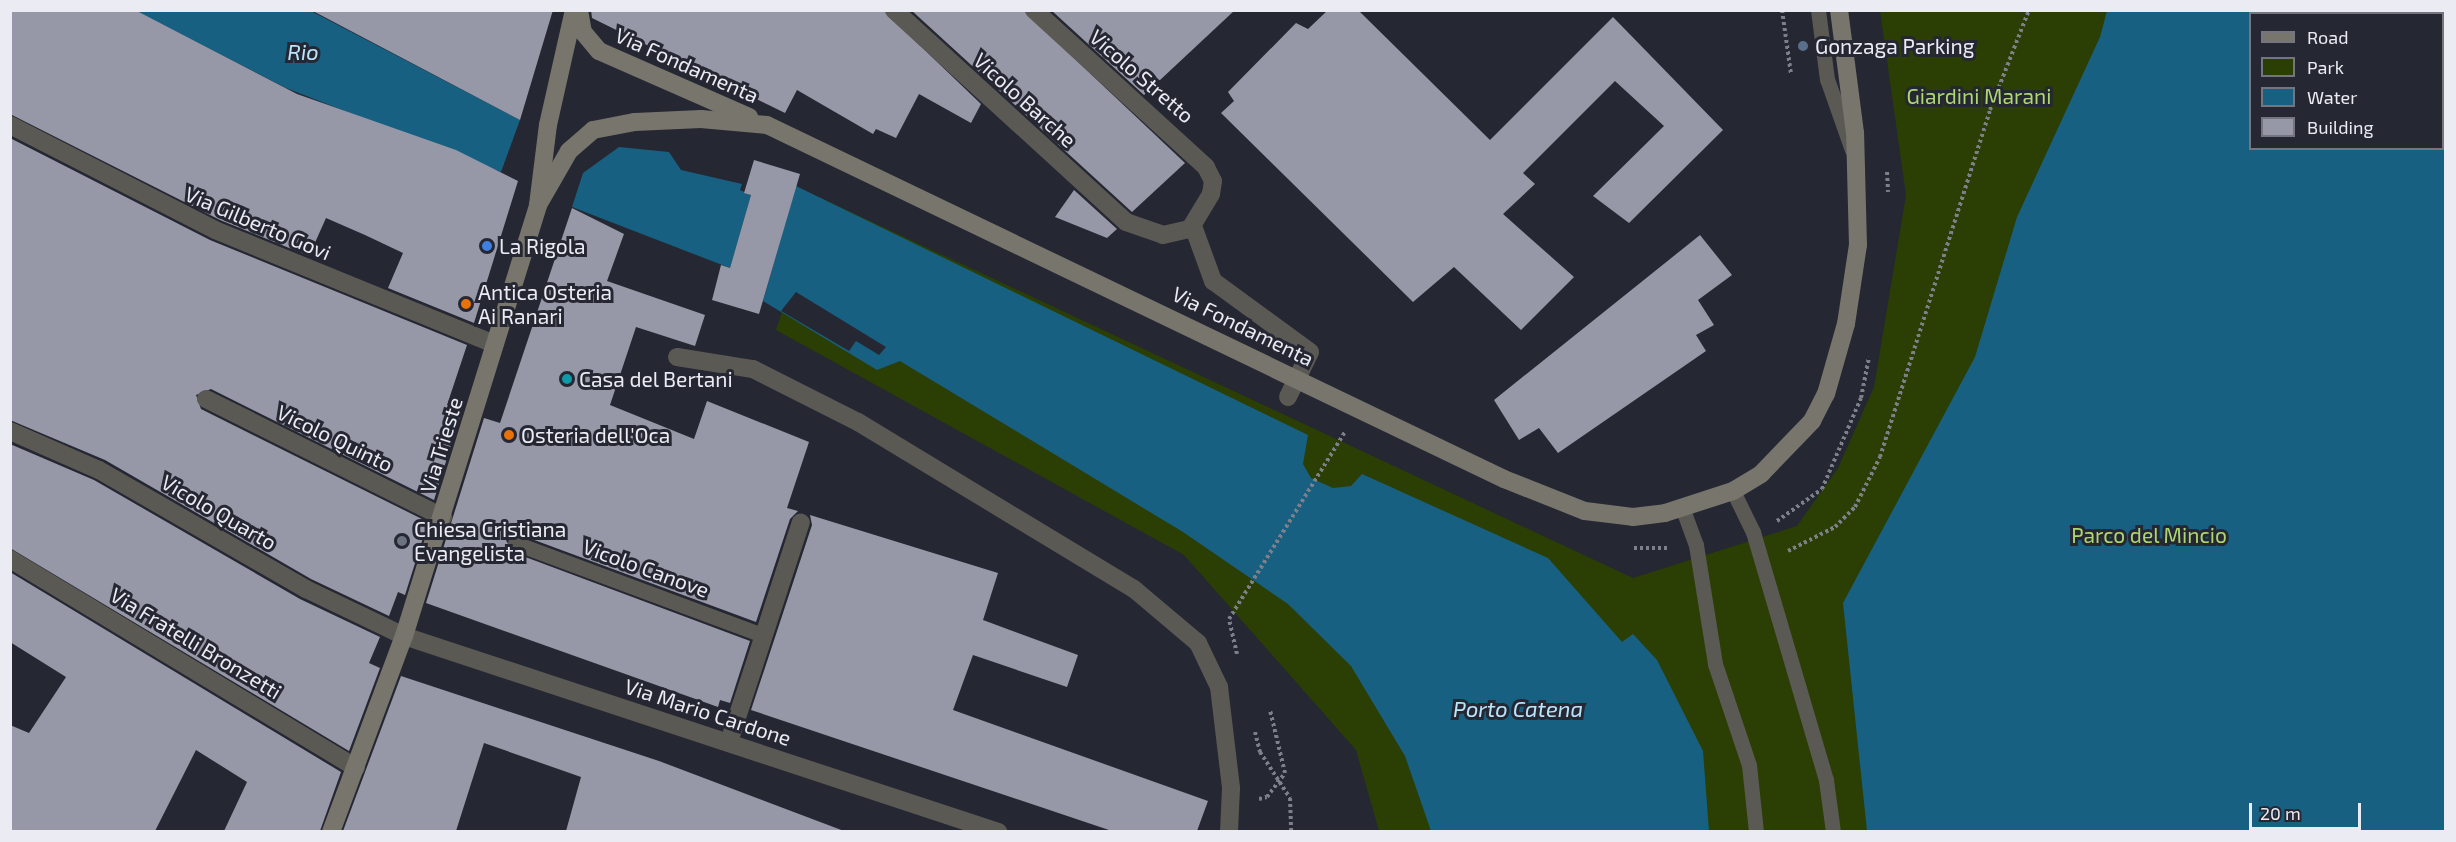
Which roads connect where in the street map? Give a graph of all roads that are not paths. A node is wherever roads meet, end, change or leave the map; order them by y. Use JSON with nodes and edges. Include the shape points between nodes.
{"nodes":[{"id":1,"x":574,"y":10,"type":"edge"},
{"id":2,"x":579,"y":10,"type":"edge"},
{"id":3,"x":894,"y":10,"type":"edge"},
{"id":4,"x":1034,"y":10,"type":"edge"},
{"id":5,"x":1818,"y":10,"type":"edge"},
{"id":6,"x":1839,"y":10,"type":"edge"},
{"id":7,"x":10,"y":125,"type":"edge"},
{"id":8,"x":767,"y":125,"type":"junction"},
{"id":9,"x":608,"y":126,"type":"joint"},
{"id":10,"x":1856,"y":160,"type":"junction"},
{"id":11,"x":538,"y":205,"type":"junction"},
{"id":12,"x":1193,"y":226,"type":"junction"},
{"id":13,"x":495,"y":344,"type":"junction"},
{"id":14,"x":677,"y":357,"type":"dead end"},
{"id":15,"x":1298,"y":377,"type":"junction"},
{"id":16,"x":1288,"y":397,"type":"dead end"},
{"id":17,"x":206,"y":399,"type":"dead end"},
{"id":18,"x":10,"y":431,"type":"edge"},
{"id":19,"x":1733,"y":491,"type":"junction"},
{"id":20,"x":1682,"y":507,"type":"junction"},
{"id":21,"x":443,"y":517,"type":"junction"},
{"id":22,"x":801,"y":522,"type":"dead end"},
{"id":23,"x":515,"y":543,"type":"dead end"},
{"id":24,"x":10,"y":559,"type":"edge"},
{"id":25,"x":762,"y":635,"type":"junction"},
{"id":26,"x":404,"y":636,"type":"junction"},
{"id":27,"x":729,"y":742,"type":"junction"},
{"id":28,"x":356,"y":768,"type":"junction"},
{"id":29,"x":962,"y":826,"type":"edge"},
{"id":30,"x":331,"y":831,"type":"edge"},
{"id":31,"x":998,"y":831,"type":"edge"},
{"id":32,"x":1228,"y":831,"type":"edge"},
{"id":33,"x":1756,"y":831,"type":"edge"},
{"id":34,"x":1833,"y":831,"type":"edge"}],
"edges":[{"from":1,"to":11,"type":"main road","name":"Via Trieste","via":[[548,125]]},
{"from":2,"to":8,"type":"main road","name":"Via Fondamenta","via":[[583,32],[599,51]]},
{"from":3,"to":12,"type":"street","name":"Vicolo Barche","via":[[1126,222],[1163,235],[1178,235]]},
{"from":4,"to":12,"type":"street","name":"Vicolo Stretto","via":[[1193,151],[1213,181],[1207,207]]},
{"from":5,"to":10,"type":"lane","via":[[1827,79]]},
{"from":6,"to":10,"type":"main road"},
{"from":7,"to":13,"type":"street","name":"Via Gilberto Govi","via":[[215,230]]},
{"from":8,"to":9,"type":"main road","name":"Via Fondamenta","via":[[701,119]]},
{"from":8,"to":15,"type":"main road","name":"Via Fondamenta"},
{"from":9,"to":11,"type":"main road","name":"Via Trieste","via":[[575,143]]},
{"from":10,"to":19,"type":"main road","via":[[1858,245],[1846,324],[1826,394],[1790,448]]},
{"from":11,"to":13,"type":"main road","name":"Via Trieste"},
{"from":12,"to":15,"type":"street","via":[[1208,275],[1220,289],[1311,352]]},
{"from":13,"to":21,"type":"main road","name":"Via Trieste"},
{"from":14,"to":32,"type":"street","via":[[753,369],[858,422],[1134,589],[1198,643],[1219,687],[1231,788]]},
{"from":15,"to":16,"type":"street"},
{"from":15,"to":20,"type":"main road","name":"Via Fondamenta","via":[[1504,479],[1585,511],[1633,517]]},
{"from":17,"to":21,"type":"street","name":"Vicolo Quinto"},
{"from":18,"to":26,"type":"street","name":"Vicolo Quarto","via":[[99,470],[306,589]]},
{"from":19,"to":20,"type":"main road","name":"Via Fondamenta"},
{"from":19,"to":34,"type":"lane","via":[[1753,532],[1826,780]]},
{"from":20,"to":33,"type":"lane","via":[[1696,545],[1715,664],[1749,765]]},
{"from":21,"to":26,"type":"main road","name":"Via Trieste"},
{"from":22,"to":25,"type":"street"},
{"from":23,"to":25,"type":"lane","name":"Vicolo Canove"},
{"from":24,"to":28,"type":"street","name":"Via Fratelli Bronzetti"},
{"from":25,"to":27,"type":"street"},
{"from":26,"to":27,"type":"street","name":"Via Mario Cardone"},
{"from":26,"to":28,"type":"main road","name":"Via Trieste"},
{"from":27,"to":29,"type":"street","name":"Via Mario Cardone"},
{"from":28,"to":30,"type":"main road","name":"Via Trieste"},
{"from":29,"to":31,"type":"street","name":"Via Mario Cardone"}]}
